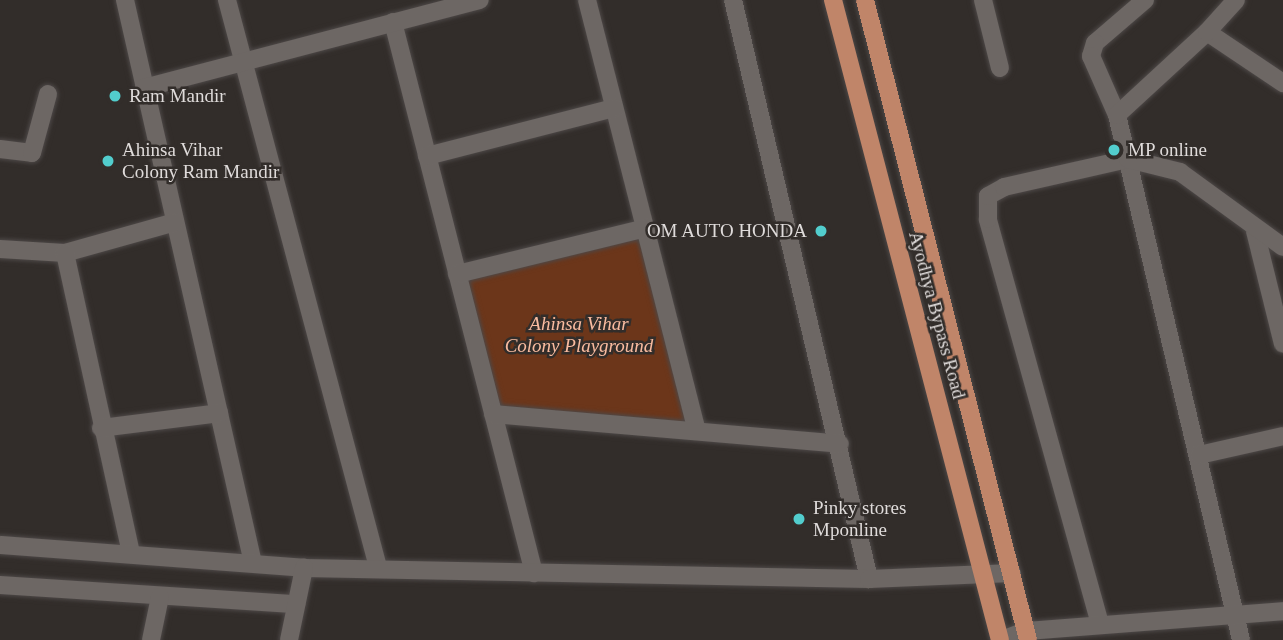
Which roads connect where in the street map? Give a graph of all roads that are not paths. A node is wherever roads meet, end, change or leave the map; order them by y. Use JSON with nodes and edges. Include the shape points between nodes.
{"nodes":[{"id":1,"x":125,"y":0,"type":"edge"},
{"id":2,"x":227,"y":0,"type":"edge"},
{"id":3,"x":480,"y":0,"type":"edge"},
{"id":4,"x":587,"y":0,"type":"edge"},
{"id":5,"x":733,"y":0,"type":"edge"},
{"id":6,"x":833,"y":0,"type":"edge"},
{"id":7,"x":865,"y":0,"type":"edge"},
{"id":8,"x":983,"y":0,"type":"edge"},
{"id":9,"x":1145,"y":0,"type":"edge"},
{"id":10,"x":1224,"y":4,"type":"edge"},
{"id":11,"x":441,"y":5,"type":"edge"},
{"id":12,"x":1122,"y":8,"type":"edge"},
{"id":13,"x":393,"y":22,"type":"junction"},
{"id":14,"x":1207,"y":32,"type":"junction"},
{"id":15,"x":244,"y":59,"type":"junction"},
{"id":16,"x":1000,"y":68,"type":"dead end"},
{"id":17,"x":1283,"y":83,"type":"edge"},
{"id":18,"x":144,"y":88,"type":"junction"},
{"id":19,"x":48,"y":94,"type":"dead end"},
{"id":20,"x":614,"y":108,"type":"junction"},
{"id":21,"x":1117,"y":115,"type":"junction"},
{"id":22,"x":0,"y":149,"type":"edge"},
{"id":23,"x":427,"y":156,"type":"junction"},
{"id":24,"x":1128,"y":159,"type":"junction"},
{"id":25,"x":175,"y":222,"type":"junction"},
{"id":26,"x":645,"y":228,"type":"junction"},
{"id":27,"x":1255,"y":231,"type":"junction"},
{"id":28,"x":1283,"y":247,"type":"edge"},
{"id":29,"x":0,"y":248,"type":"edge"},
{"id":30,"x":65,"y":253,"type":"junction"},
{"id":31,"x":457,"y":274,"type":"junction"},
{"id":32,"x":1283,"y":344,"type":"edge"},
{"id":33,"x":219,"y":413,"type":"junction"},
{"id":34,"x":493,"y":414,"type":"junction"},
{"id":35,"x":101,"y":428,"type":"junction"},
{"id":36,"x":696,"y":428,"type":"junction"},
{"id":37,"x":1283,"y":436,"type":"edge"},
{"id":38,"x":840,"y":444,"type":"junction"},
{"id":39,"x":1199,"y":455,"type":"junction"},
{"id":40,"x":0,"y":544,"type":"edge"},
{"id":41,"x":131,"y":554,"type":"junction"},
{"id":42,"x":253,"y":563,"type":"junction"},
{"id":43,"x":378,"y":567,"type":"junction"},
{"id":44,"x":304,"y":568,"type":"junction"},
{"id":45,"x":534,"y":573,"type":"junction"},
{"id":46,"x":1012,"y":573,"type":"junction"},
{"id":47,"x":984,"y":576,"type":"junction"},
{"id":48,"x":869,"y":579,"type":"junction"},
{"id":49,"x":1,"y":588,"type":"edge"},
{"id":50,"x":160,"y":597,"type":"junction"},
{"id":51,"x":296,"y":604,"type":"junction"},
{"id":52,"x":1283,"y":611,"type":"edge"},
{"id":53,"x":1235,"y":616,"type":"junction"},
{"id":54,"x":1100,"y":624,"type":"junction"},
{"id":55,"x":1027,"y":635,"type":"edge"},
{"id":56,"x":151,"y":640,"type":"edge"},
{"id":57,"x":289,"y":640,"type":"edge"},
{"id":58,"x":1001,"y":640,"type":"edge"},
{"id":59,"x":1241,"y":640,"type":"edge"}],
"edges":[{"from":1,"to":18,"type":"street"},
{"from":2,"to":15,"type":"street"},
{"from":3,"to":11,"type":"street"},
{"from":4,"to":20,"type":"street"},
{"from":5,"to":38,"type":"street"},
{"from":6,"to":47,"type":"main road","name":"Ayodhya Bypass Road"},
{"from":7,"to":46,"type":"main road","name":"Ayodhya Bypass Road"},
{"from":8,"to":16,"type":"street"},
{"from":9,"to":12,"type":"street"},
{"from":10,"to":14,"type":"street"},
{"from":11,"to":13,"type":"street"},
{"from":12,"to":21,"type":"street","via":[[1091,49]]},
{"from":13,"to":15,"type":"street"},
{"from":13,"to":23,"type":"street"},
{"from":14,"to":17,"type":"street"},
{"from":14,"to":21,"type":"street"},
{"from":15,"to":18,"type":"street"},
{"from":15,"to":43,"type":"street"},
{"from":18,"to":25,"type":"street"},
{"from":19,"to":22,"type":"street","via":[[32,153]]},
{"from":20,"to":23,"type":"street"},
{"from":20,"to":26,"type":"street"},
{"from":21,"to":24,"type":"street"},
{"from":23,"to":31,"type":"street"},
{"from":24,"to":27,"type":"street","via":[[1180,172]]},
{"from":24,"to":39,"type":"street"},
{"from":24,"to":54,"type":"street","via":[[1004,187],[988,196],[988,219]]},
{"from":25,"to":30,"type":"street"},
{"from":25,"to":33,"type":"street"},
{"from":26,"to":31,"type":"street"},
{"from":26,"to":36,"type":"street"},
{"from":27,"to":28,"type":"street"},
{"from":27,"to":32,"type":"street"},
{"from":29,"to":30,"type":"street"},
{"from":30,"to":35,"type":"street"},
{"from":31,"to":34,"type":"street"},
{"from":33,"to":35,"type":"street"},
{"from":33,"to":42,"type":"street"},
{"from":34,"to":36,"type":"street"},
{"from":34,"to":45,"type":"street"},
{"from":35,"to":41,"type":"street"},
{"from":36,"to":38,"type":"street"},
{"from":37,"to":39,"type":"street"},
{"from":38,"to":48,"type":"street"},
{"from":39,"to":53,"type":"street"},
{"from":40,"to":41,"type":"street"},
{"from":41,"to":42,"type":"street"},
{"from":42,"to":44,"type":"street"},
{"from":43,"to":44,"type":"street"},
{"from":43,"to":45,"type":"street"},
{"from":44,"to":51,"type":"street"},
{"from":45,"to":48,"type":"street"},
{"from":46,"to":47,"type":"street"},
{"from":46,"to":55,"type":"main road","name":"Ayodhya Bypass Road"},
{"from":47,"to":48,"type":"street"},
{"from":47,"to":58,"type":"main road","name":"Ayodhya Bypass Road"},
{"from":49,"to":50,"type":"street"},
{"from":50,"to":51,"type":"street"},
{"from":50,"to":56,"type":"street"},
{"from":51,"to":57,"type":"street"},
{"from":52,"to":53,"type":"street"},
{"from":53,"to":54,"type":"street"},
{"from":53,"to":59,"type":"street"},
{"from":54,"to":55,"type":"street"},
{"from":55,"to":58,"type":"street"}]}
